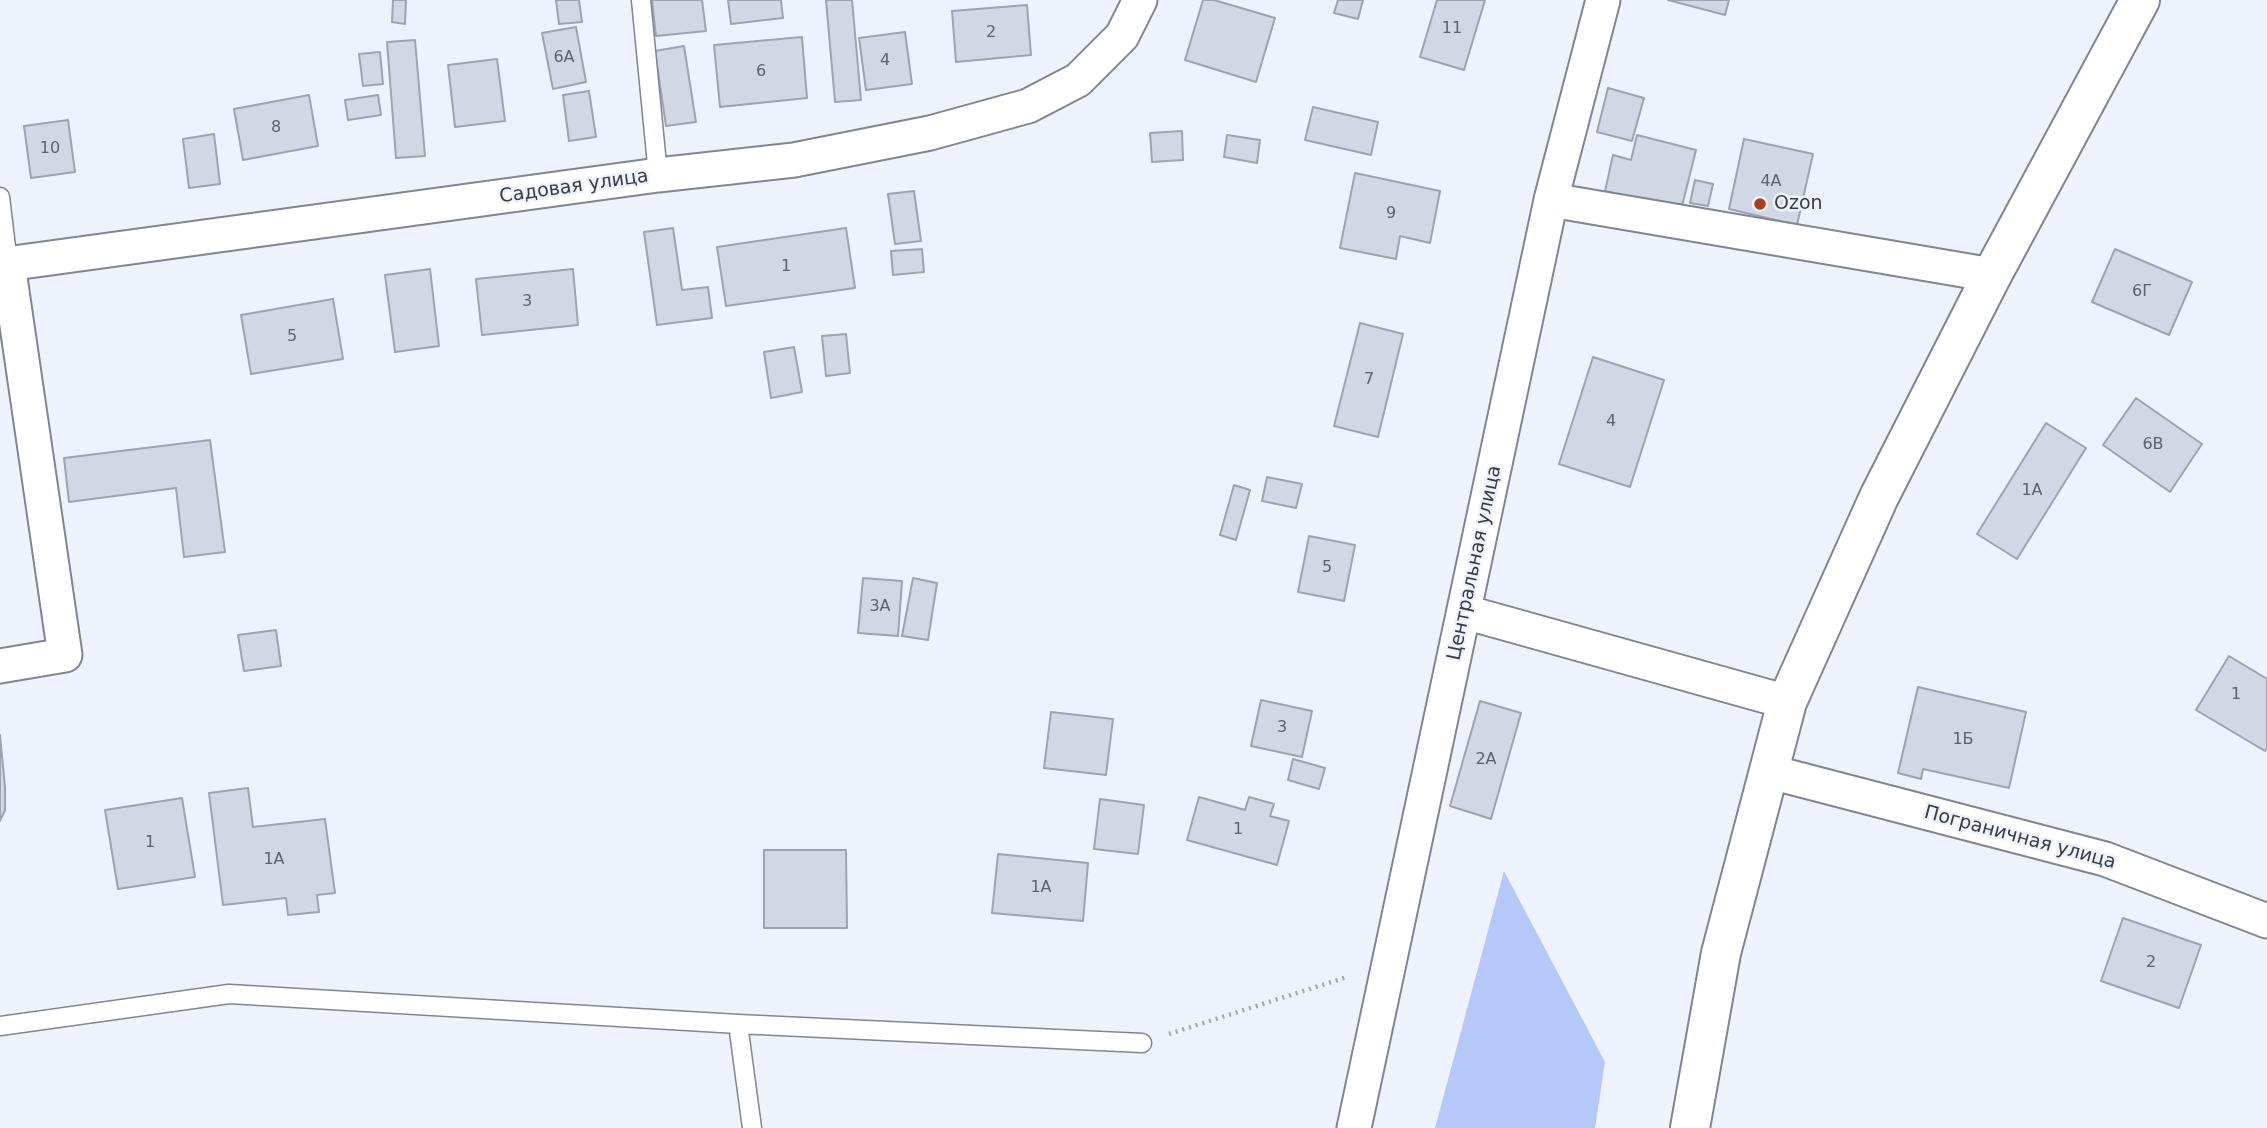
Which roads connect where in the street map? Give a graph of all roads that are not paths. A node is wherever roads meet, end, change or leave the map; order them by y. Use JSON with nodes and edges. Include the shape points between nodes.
{"nodes":[{"id":1,"x":641,"y":0,"type":"edge"},
{"id":2,"x":1140,"y":0,"type":"edge"},
{"id":3,"x":1603,"y":0,"type":"edge"},
{"id":4,"x":2140,"y":0,"type":"edge"},
{"id":5,"x":658,"y":175,"type":"junction"},
{"id":6,"x":0,"y":197,"type":"edge"},
{"id":7,"x":1551,"y":200,"type":"junction"},
{"id":8,"x":4,"y":265,"type":"edge"},
{"id":9,"x":1992,"y":275,"type":"junction"},
{"id":10,"x":1465,"y":612,"type":"junction"},
{"id":11,"x":0,"y":666,"type":"edge"},
{"id":12,"x":1787,"y":702,"type":"junction"},
{"id":13,"x":1767,"y":771,"type":"junction"},
{"id":14,"x":2267,"y":921,"type":"edge"},
{"id":15,"x":738,"y":1024,"type":"junction"},
{"id":16,"x":0,"y":1026,"type":"edge"},
{"id":17,"x":1142,"y":1043,"type":"road end"},
{"id":18,"x":752,"y":1128,"type":"edge"},
{"id":19,"x":1354,"y":1128,"type":"edge"},
{"id":20,"x":1690,"y":1128,"type":"edge"}],
"edges":[{"from":1,"to":5,"type":"lane"},
{"from":2,"to":5,"type":"street","name":"Садовая улица","via":[[1122,36],[1078,80],[1028,106],[930,133],[794,160]]},
{"from":3,"to":7,"type":"street","name":"Центральная улица"},
{"from":4,"to":9,"type":"main road"},
{"from":5,"to":8,"type":"street","name":"Садовая улица"},
{"from":6,"to":8,"type":"lane"},
{"from":7,"to":9,"type":"street"},
{"from":7,"to":10,"type":"street","name":"Центральная улица"},
{"from":8,"to":11,"type":"street","via":[[65,655]]},
{"from":9,"to":12,"type":"main road","via":[[1879,498]]},
{"from":10,"to":12,"type":"street"},
{"from":10,"to":19,"type":"street","name":"Центральная улица"},
{"from":12,"to":13,"type":"main road"},
{"from":13,"to":14,"type":"street","name":"Пограничная улица","via":[[2105,859]]},
{"from":13,"to":20,"type":"main road","via":[[1721,954]]},
{"from":15,"to":16,"type":"lane","via":[[229,994]]},
{"from":15,"to":17,"type":"lane"},
{"from":15,"to":18,"type":"lane"}]}
